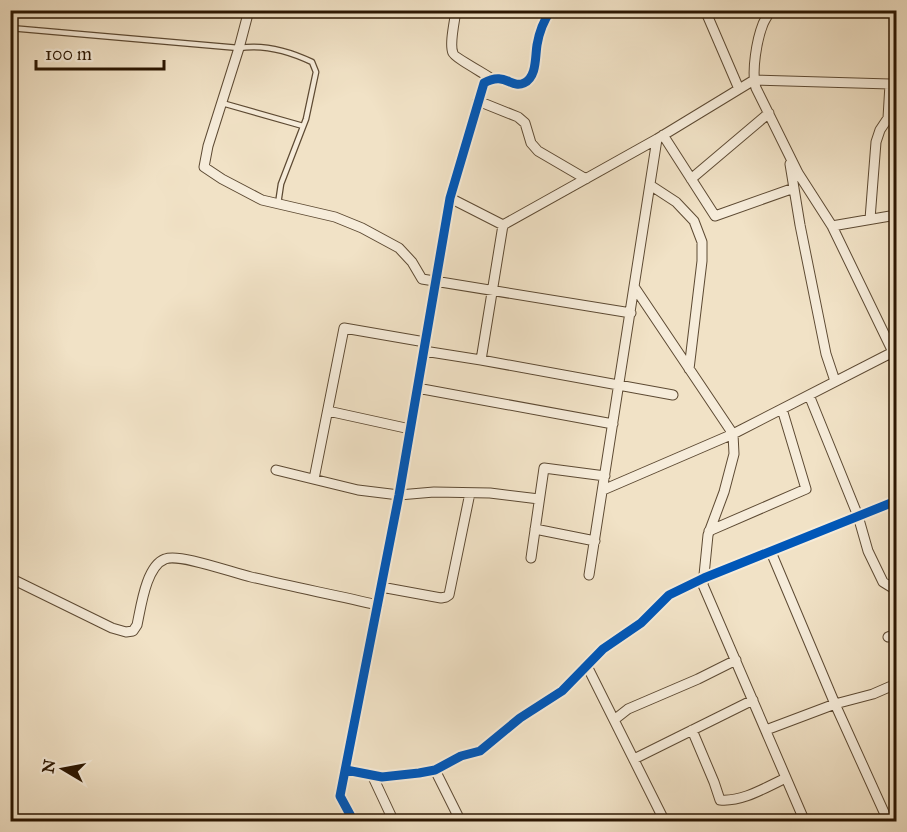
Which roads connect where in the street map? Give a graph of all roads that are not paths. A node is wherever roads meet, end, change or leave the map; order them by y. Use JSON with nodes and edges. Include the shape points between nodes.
{"nodes":[{"id":1,"x":249,"y":10,"type":"edge"},
{"id":2,"x":456,"y":10,"type":"edge"},
{"id":3,"x":551,"y":10,"type":"edge"},
{"id":4,"x":705,"y":10,"type":"edge"},
{"id":5,"x":771,"y":10,"type":"edge"},
{"id":6,"x":880,"y":10,"type":"edge"},
{"id":7,"x":897,"y":12,"type":"edge"},
{"id":8,"x":10,"y":28,"type":"edge"},
{"id":9,"x":239,"y":48,"type":"junction"},
{"id":10,"x":492,"y":79,"type":"junction"},
{"id":11,"x":754,"y":80,"type":"junction"},
{"id":12,"x":739,"y":89,"type":"junction"},
{"id":13,"x":478,"y":101,"type":"junction"},
{"id":14,"x":222,"y":103,"type":"junction"},
{"id":15,"x":769,"y":113,"type":"junction"},
{"id":16,"x":892,"y":118,"type":"edge"},
{"id":17,"x":303,"y":126,"type":"junction"},
{"id":18,"x":660,"y":137,"type":"junction"},
{"id":19,"x":788,"y":153,"type":"junction"},
{"id":20,"x":586,"y":179,"type":"junction"},
{"id":21,"x":691,"y":179,"type":"junction"},
{"id":22,"x":650,"y":185,"type":"junction"},
{"id":23,"x":794,"y":188,"type":"junction"},
{"id":24,"x":450,"y":198,"type":"junction"},
{"id":25,"x":278,"y":204,"type":"junction"},
{"id":26,"x":897,"y":215,"type":"edge"},
{"id":27,"x":870,"y":219,"type":"junction"},
{"id":28,"x":503,"y":225,"type":"junction"},
{"id":29,"x":832,"y":226,"type":"junction"},
{"id":30,"x":435,"y":282,"type":"junction"},
{"id":31,"x":635,"y":288,"type":"junction"},
{"id":32,"x":492,"y":291,"type":"junction"},
{"id":33,"x":631,"y":313,"type":"junction"},
{"id":34,"x":424,"y":346,"type":"junction"},
{"id":35,"x":895,"y":352,"type":"edge"},
{"id":36,"x":481,"y":360,"type":"junction"},
{"id":37,"x":897,"y":363,"type":"edge"},
{"id":38,"x":689,"y":369,"type":"junction"},
{"id":39,"x":835,"y":381,"type":"junction"},
{"id":40,"x":619,"y":386,"type":"junction"},
{"id":41,"x":417,"y":388,"type":"junction"},
{"id":42,"x":809,"y":394,"type":"junction"},
{"id":43,"x":673,"y":396,"type":"dead end"},
{"id":44,"x":782,"y":409,"type":"junction"},
{"id":45,"x":328,"y":411,"type":"junction"},
{"id":46,"x":613,"y":424,"type":"junction"},
{"id":47,"x":410,"y":429,"type":"junction"},
{"id":48,"x":733,"y":434,"type":"junction"},
{"id":49,"x":276,"y":470,"type":"dead end"},
{"id":50,"x":605,"y":476,"type":"junction"},
{"id":51,"x":314,"y":479,"type":"junction"},
{"id":52,"x":603,"y":490,"type":"junction"},
{"id":53,"x":470,"y":493,"type":"junction"},
{"id":54,"x":399,"y":495,"type":"junction"},
{"id":55,"x":539,"y":498,"type":"junction"},
{"id":56,"x":897,"y":501,"type":"edge"},
{"id":57,"x":858,"y":516,"type":"junction"},
{"id":58,"x":535,"y":529,"type":"junction"},
{"id":59,"x":709,"y":531,"type":"junction"},
{"id":60,"x":595,"y":541,"type":"junction"},
{"id":61,"x":771,"y":552,"type":"junction"},
{"id":62,"x":531,"y":558,"type":"dead end"},
{"id":63,"x":589,"y":575,"type":"dead end"},
{"id":64,"x":10,"y":578,"type":"edge"},
{"id":65,"x":704,"y":578,"type":"junction"},
{"id":66,"x":381,"y":587,"type":"junction"},
{"id":67,"x":897,"y":590,"type":"edge"},
{"id":68,"x":378,"y":605,"type":"junction"},
{"id":69,"x":736,"y":660,"type":"junction"},
{"id":70,"x":586,"y":666,"type":"junction"},
{"id":71,"x":897,"y":684,"type":"edge"},
{"id":72,"x":753,"y":700,"type":"junction"},
{"id":73,"x":836,"y":704,"type":"junction"},
{"id":74,"x":614,"y":720,"type":"junction"},
{"id":75,"x":692,"y":730,"type":"junction"},
{"id":76,"x":766,"y":730,"type":"junction"},
{"id":77,"x":634,"y":759,"type":"junction"},
{"id":78,"x":346,"y":770,"type":"junction"},
{"id":79,"x":435,"y":770,"type":"junction"},
{"id":80,"x":372,"y":776,"type":"junction"},
{"id":81,"x":786,"y":778,"type":"junction"},
{"id":82,"x":890,"y":819,"type":"edge"},
{"id":83,"x":354,"y":822,"type":"edge"},
{"id":84,"x":394,"y":822,"type":"edge"},
{"id":85,"x":460,"y":822,"type":"edge"},
{"id":86,"x":665,"y":822,"type":"edge"},
{"id":87,"x":805,"y":822,"type":"edge"}],
"edges":[{"from":1,"to":9,"type":"street"},
{"from":2,"to":10,"type":"street","via":[[452,52]]},
{"from":3,"to":10,"type":"street","via":[[537,43],[534,70],[527,81],[521,85],[503,78]]},
{"from":4,"to":12,"type":"street"},
{"from":5,"to":11,"type":"street","via":[[758,43]]},
{"from":6,"to":7,"type":"street"},
{"from":8,"to":9,"type":"lane"},
{"from":9,"to":14,"type":"street"},
{"from":9,"to":17,"type":"lane","via":[[272,48],[312,62],[316,72]]},
{"from":10,"to":13,"type":"street","via":[[484,83]]},
{"from":11,"to":12,"type":"street"},
{"from":11,"to":15,"type":"street"},
{"from":11,"to":16,"type":"street","via":[[890,84]]},
{"from":12,"to":18,"type":"street"},
{"from":13,"to":20,"type":"street","via":[[518,117],[538,151]]},
{"from":13,"to":24,"type":"street"},
{"from":14,"to":17,"type":"lane"},
{"from":14,"to":25,"type":"street","via":[[204,167],[255,197]]},
{"from":15,"to":19,"type":"street"},
{"from":15,"to":21,"type":"street"},
{"from":16,"to":27,"type":"street","via":[[880,130],[876,142]]},
{"from":17,"to":25,"type":"lane","via":[[281,184]]},
{"from":18,"to":20,"type":"street"},
{"from":18,"to":21,"type":"street"},
{"from":18,"to":22,"type":"street"},
{"from":19,"to":23,"type":"street"},
{"from":19,"to":29,"type":"street"},
{"from":20,"to":28,"type":"street"},
{"from":21,"to":23,"type":"street","via":[[715,216]]},
{"from":22,"to":31,"type":"street"},
{"from":22,"to":38,"type":"street","via":[[694,220],[702,242]]},
{"from":23,"to":39,"type":"street","via":[[826,354]]},
{"from":24,"to":28,"type":"street"},
{"from":24,"to":30,"type":"street"},
{"from":25,"to":30,"type":"street","via":[[335,217],[362,228],[399,248],[423,279]]},
{"from":26,"to":27,"type":"street"},
{"from":27,"to":29,"type":"street"},
{"from":28,"to":32,"type":"street"},
{"from":29,"to":35,"type":"street"},
{"from":30,"to":32,"type":"street"},
{"from":30,"to":34,"type":"street"},
{"from":31,"to":33,"type":"street"},
{"from":31,"to":38,"type":"street"},
{"from":32,"to":33,"type":"street"},
{"from":32,"to":36,"type":"street"},
{"from":33,"to":40,"type":"street"},
{"from":34,"to":36,"type":"street"},
{"from":34,"to":41,"type":"street"},
{"from":34,"to":45,"type":"street","via":[[344,328]]},
{"from":35,"to":37,"type":"street"},
{"from":35,"to":39,"type":"street"},
{"from":36,"to":40,"type":"street"},
{"from":38,"to":48,"type":"street"},
{"from":39,"to":42,"type":"street"},
{"from":40,"to":43,"type":"street"},
{"from":40,"to":46,"type":"street"},
{"from":41,"to":46,"type":"street"},
{"from":41,"to":47,"type":"street"},
{"from":42,"to":44,"type":"street"},
{"from":42,"to":57,"type":"street"},
{"from":44,"to":48,"type":"street"},
{"from":44,"to":59,"type":"street","via":[[806,489]]},
{"from":45,"to":47,"type":"street"},
{"from":45,"to":51,"type":"street"},
{"from":46,"to":50,"type":"street"},
{"from":47,"to":54,"type":"street"},
{"from":48,"to":52,"type":"street"},
{"from":48,"to":59,"type":"street","via":[[734,454]]},
{"from":49,"to":51,"type":"street"},
{"from":50,"to":52,"type":"street"},
{"from":50,"to":55,"type":"street","via":[[544,468]]},
{"from":51,"to":54,"type":"street"},
{"from":52,"to":60,"type":"street"},
{"from":53,"to":54,"type":"street"},
{"from":53,"to":55,"type":"street"},
{"from":53,"to":66,"type":"street","via":[[449,595],[441,598]]},
{"from":54,"to":66,"type":"street"},
{"from":55,"to":58,"type":"street"},
{"from":56,"to":57,"type":"street"},
{"from":57,"to":61,"type":"street"},
{"from":57,"to":67,"type":"street","via":[[868,551],[883,582]]},
{"from":58,"to":60,"type":"street"},
{"from":58,"to":62,"type":"street"},
{"from":59,"to":65,"type":"street"},
{"from":60,"to":63,"type":"street"},
{"from":61,"to":65,"type":"street"},
{"from":61,"to":73,"type":"street"},
{"from":64,"to":68,"type":"street","via":[[126,632],[137,625],[148,580],[156,566],[172,557]]},
{"from":65,"to":69,"type":"street","via":[[703,585]]},
{"from":65,"to":70,"type":"street","via":[[669,595],[641,623]]},
{"from":66,"to":68,"type":"street"},
{"from":68,"to":78,"type":"street"},
{"from":69,"to":72,"type":"street"},
{"from":69,"to":74,"type":"street","via":[[628,709]]},
{"from":70,"to":74,"type":"street"},
{"from":70,"to":79,"type":"street","via":[[562,691],[520,718],[480,751]]},
{"from":71,"to":73,"type":"street"},
{"from":72,"to":75,"type":"street"},
{"from":72,"to":76,"type":"street"},
{"from":73,"to":76,"type":"street"},
{"from":73,"to":82,"type":"street"},
{"from":74,"to":77,"type":"street"},
{"from":75,"to":77,"type":"street"},
{"from":75,"to":81,"type":"street","via":[[720,800],[754,793]]},
{"from":76,"to":81,"type":"street"},
{"from":77,"to":86,"type":"street"},
{"from":78,"to":80,"type":"street"},
{"from":78,"to":83,"type":"street","via":[[340,796]]},
{"from":79,"to":80,"type":"street"},
{"from":79,"to":85,"type":"street"},
{"from":80,"to":84,"type":"street"},
{"from":81,"to":87,"type":"street"}]}
